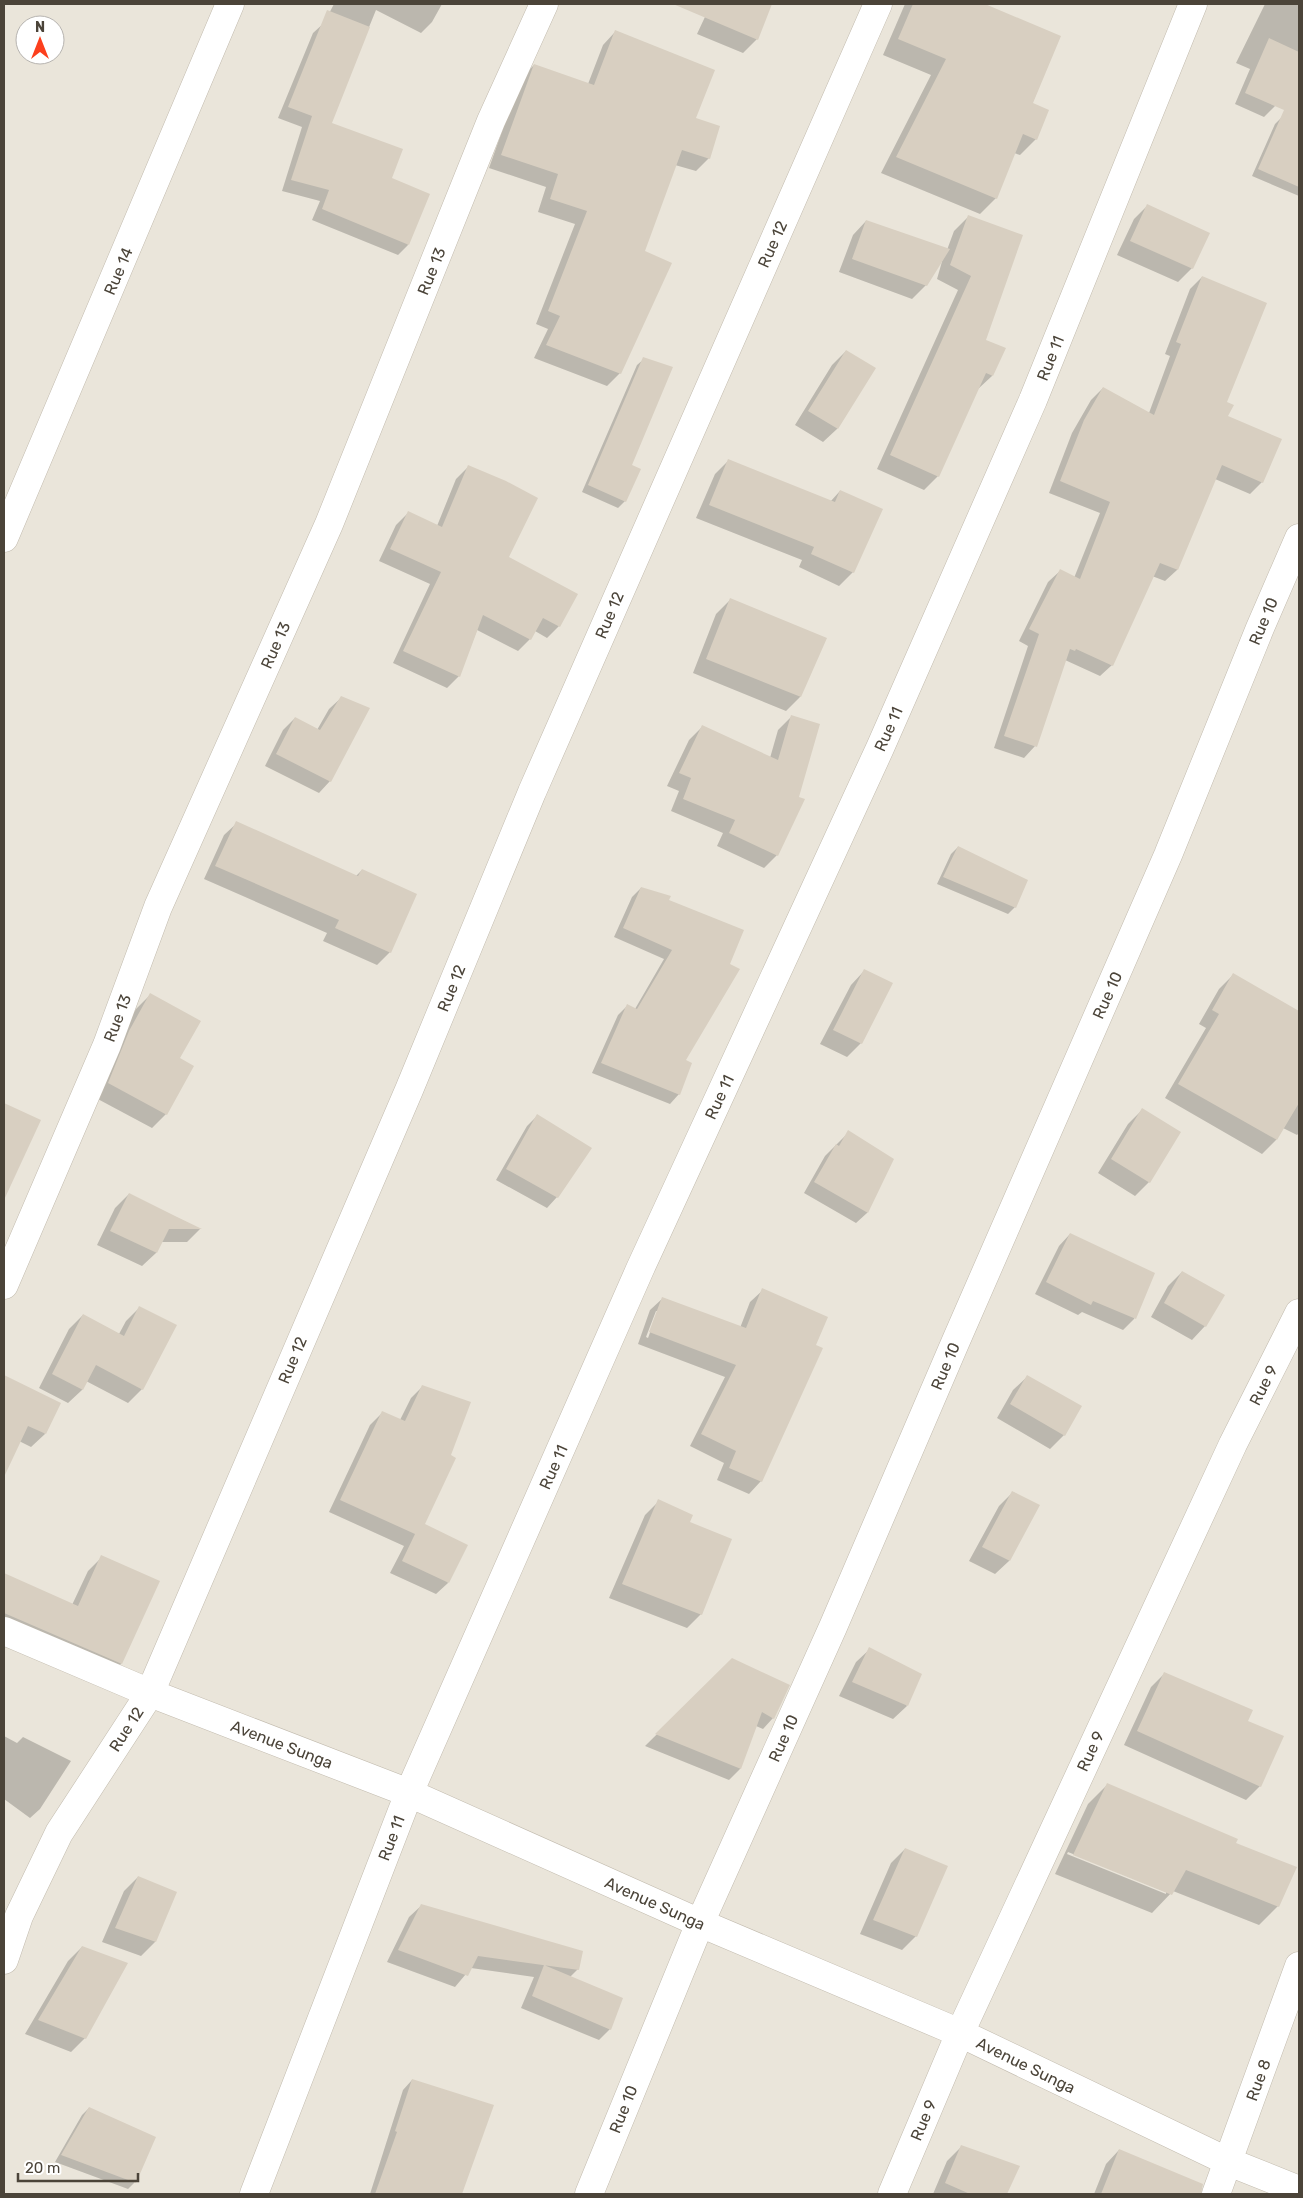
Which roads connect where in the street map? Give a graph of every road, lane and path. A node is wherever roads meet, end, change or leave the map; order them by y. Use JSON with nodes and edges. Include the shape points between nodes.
{"nodes":[{"id":1,"x":230,"y":4,"type":"edge"},
{"id":2,"x":544,"y":4,"type":"edge"},
{"id":3,"x":878,"y":4,"type":"edge"},
{"id":4,"x":1192,"y":4,"type":"edge"},
{"id":5,"x":4,"y":538,"type":"edge"},
{"id":6,"x":1299,"y":538,"type":"edge"},
{"id":7,"x":4,"y":1285,"type":"edge"},
{"id":8,"x":1299,"y":1313,"type":"edge"},
{"id":9,"x":4,"y":1631,"type":"edge"},
{"id":10,"x":150,"y":1693,"type":"junction"},
{"id":11,"x":409,"y":1793,"type":"junction"},
{"id":12,"x":700,"y":1923,"type":"junction"},
{"id":13,"x":4,"y":1960,"type":"edge"},
{"id":14,"x":1299,"y":1966,"type":"edge"},
{"id":15,"x":960,"y":2033,"type":"junction"},
{"id":16,"x":1229,"y":2162,"type":"junction"},
{"id":17,"x":1299,"y":2190,"type":"edge"},
{"id":18,"x":254,"y":2194,"type":"edge"},
{"id":19,"x":589,"y":2194,"type":"edge"},
{"id":20,"x":892,"y":2194,"type":"edge"},
{"id":21,"x":1216,"y":2194,"type":"edge"}],
"edges":[{"from":1,"to":5,"type":"street","name":"Rue 14"},
{"from":2,"to":7,"type":"street","name":"Rue 13","via":[[491,121],[329,524],[158,907],[107,1045]]},
{"from":3,"to":10,"type":"street","name":"Rue 12","via":[[532,792],[409,1090]]},
{"from":4,"to":11,"type":"street","name":"Rue 11","via":[[1029,409],[880,748],[640,1269]]},
{"from":6,"to":12,"type":"street","name":"Rue 10","via":[[1164,864],[833,1627]]},
{"from":8,"to":15,"type":"street","name":"Rue 9","via":[[1232,1444]]},
{"from":9,"to":10,"type":"street","name":"Avenue Sunga"},
{"from":10,"to":11,"type":"street","name":"Avenue Sunga"},
{"from":10,"to":13,"type":"street","name":"Rue 12","via":[[59,1833],[19,1916]]},
{"from":11,"to":12,"type":"street","name":"Avenue Sunga"},
{"from":11,"to":18,"type":"street","name":"Rue 11"},
{"from":12,"to":15,"type":"street","name":"Avenue Sunga"},
{"from":12,"to":19,"type":"street","name":"Rue 10"},
{"from":14,"to":16,"type":"street","name":"Rue 8"},
{"from":15,"to":16,"type":"street","name":"Avenue Sunga"},
{"from":15,"to":20,"type":"street","name":"Rue 9"},
{"from":16,"to":17,"type":"street","name":"Avenue Sunga"},
{"from":16,"to":21,"type":"street","name":"Rue 8"}]}
